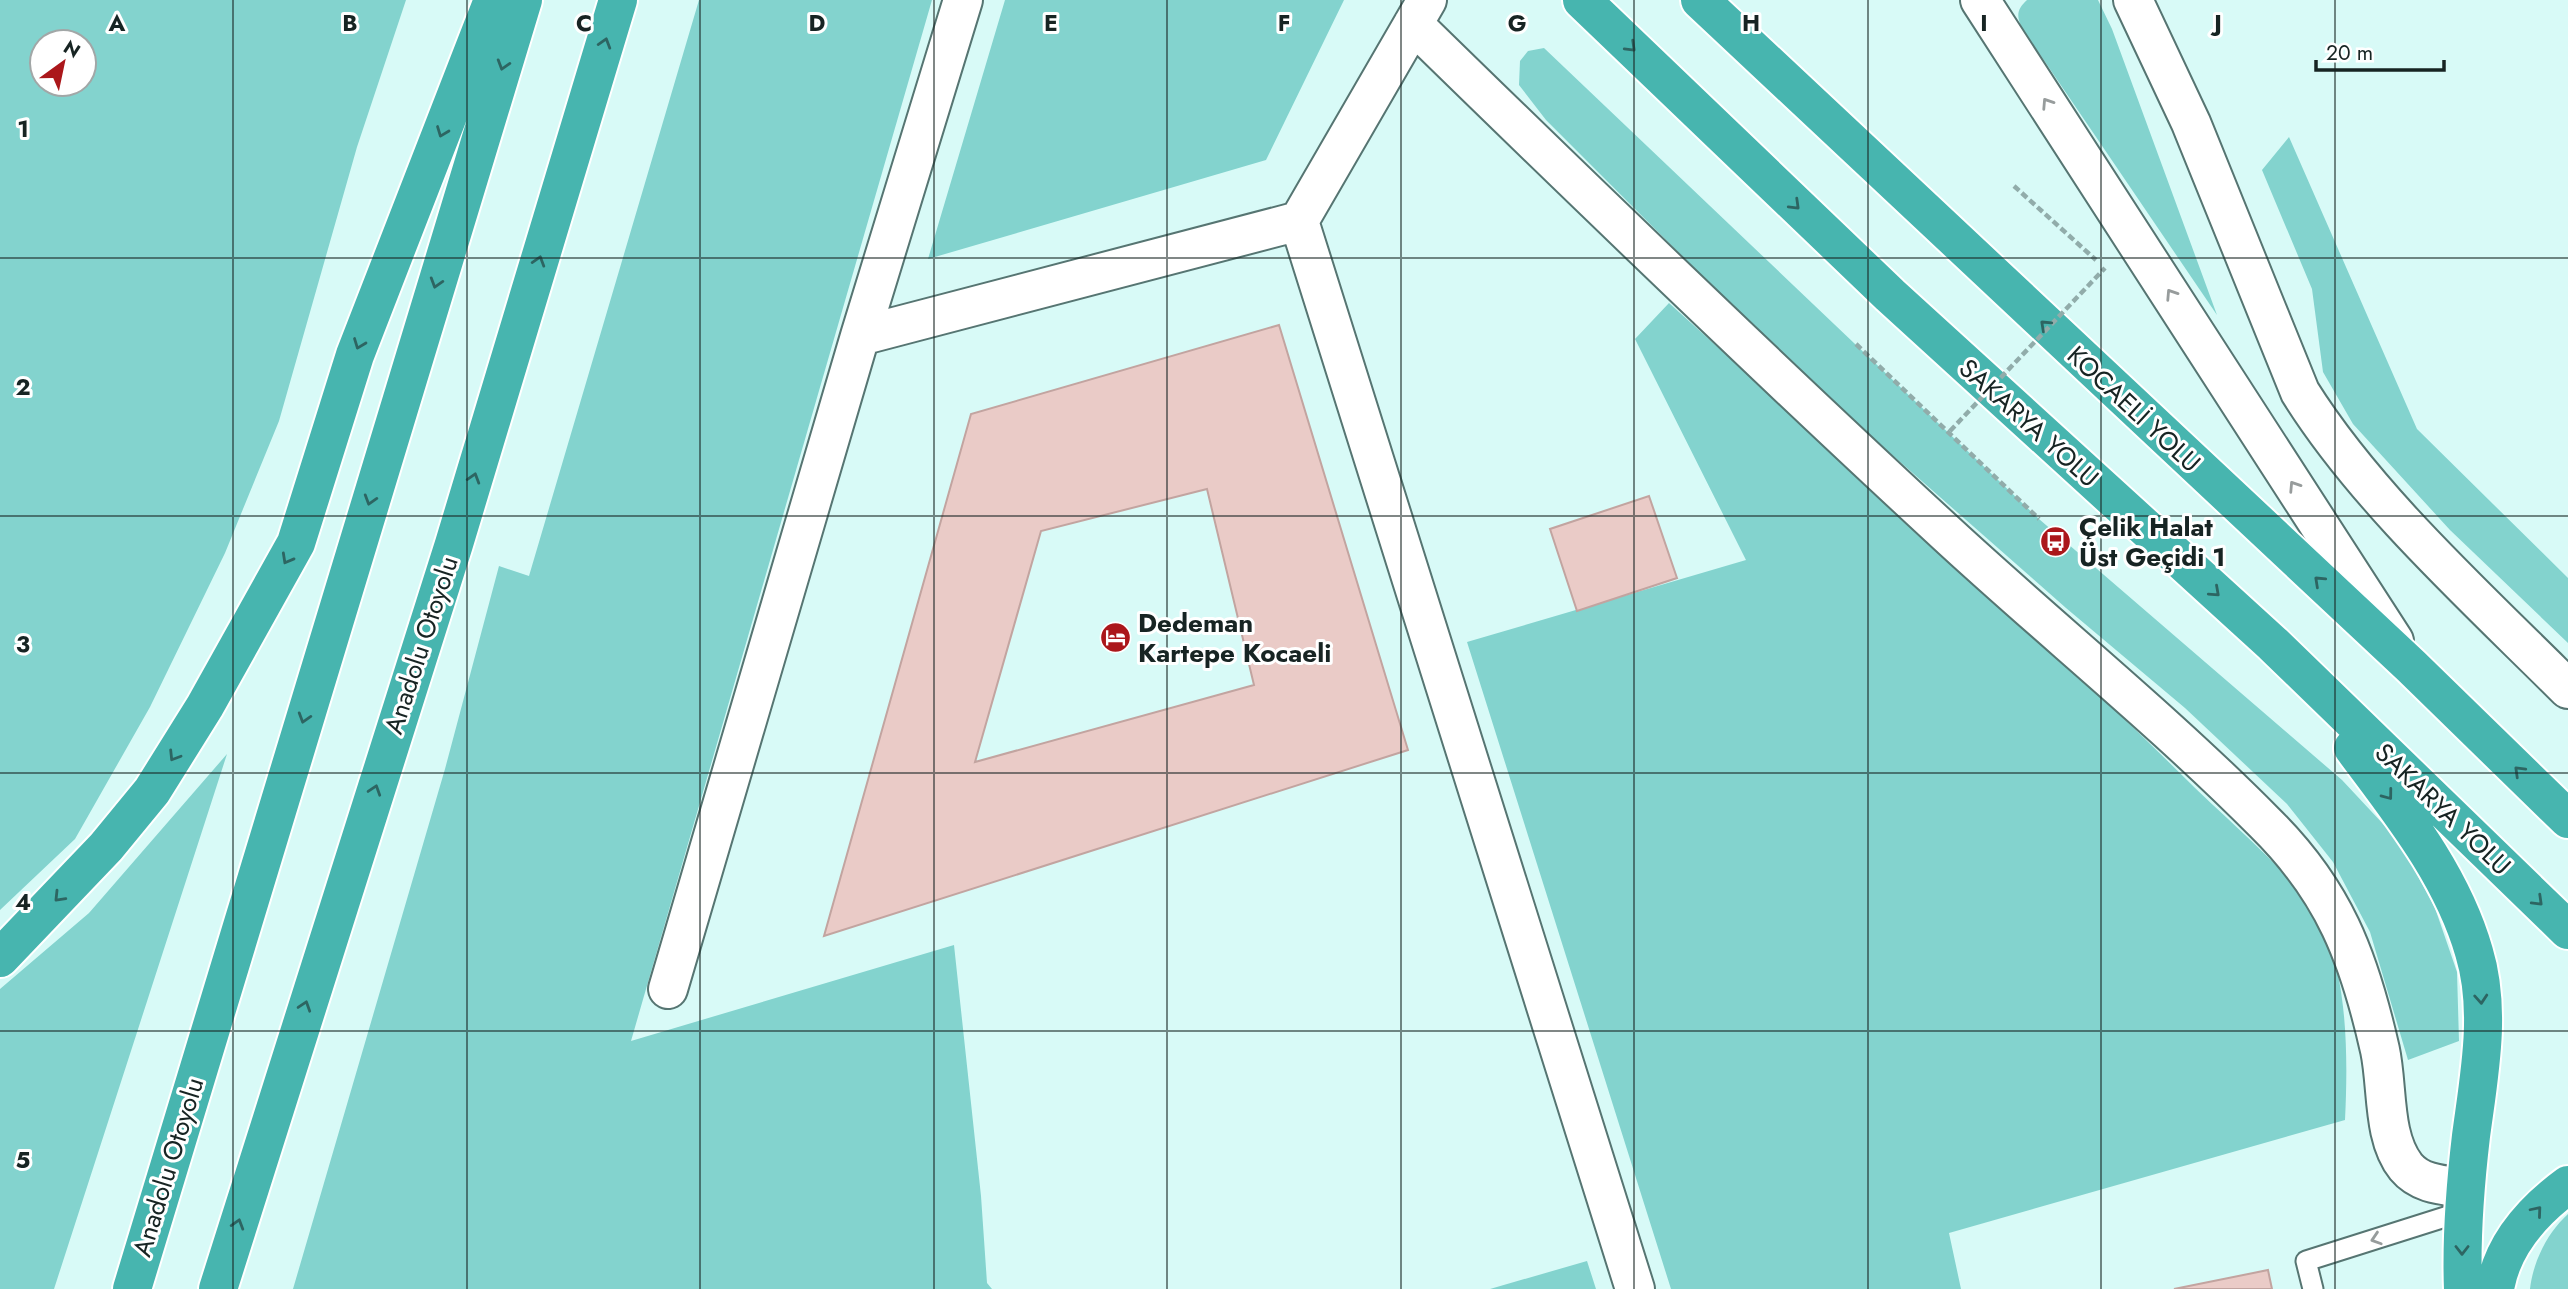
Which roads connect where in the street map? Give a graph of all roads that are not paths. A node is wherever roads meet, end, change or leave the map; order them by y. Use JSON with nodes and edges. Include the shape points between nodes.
{"nodes":[{"id":1,"x":494,"y":0,"type":"edge"},
{"id":2,"x":523,"y":0,"type":"edge"},
{"id":3,"x":618,"y":0,"type":"edge"},
{"id":4,"x":963,"y":0,"type":"edge"},
{"id":5,"x":1582,"y":0,"type":"edge"},
{"id":6,"x":1700,"y":0,"type":"edge"},
{"id":7,"x":1726,"y":0,"type":"edge"},
{"id":8,"x":1980,"y":0,"type":"edge"},
{"id":9,"x":2133,"y":0,"type":"edge"},
{"id":10,"x":1420,"y":12,"type":"edge"},
{"id":11,"x":1864,"y":156,"type":"junction"},
{"id":12,"x":1299,"y":221,"type":"junction"},
{"id":13,"x":860,"y":337,"type":"junction"},
{"id":14,"x":2273,"y":644,"type":"junction"},
{"id":15,"x":2411,"y":666,"type":"junction"},
{"id":16,"x":2568,"y":689,"type":"edge"},
{"id":17,"x":2568,"y":819,"type":"edge"},
{"id":18,"x":2568,"y":930,"type":"edge"},
{"id":19,"x":0,"y":958,"type":"edge"},
{"id":20,"x":668,"y":989,"type":"dead end"},
{"id":21,"x":2568,"y":1185,"type":"edge"},
{"id":22,"x":2465,"y":1199,"type":"junction"},
{"id":23,"x":132,"y":1289,"type":"edge"},
{"id":24,"x":218,"y":1289,"type":"edge"},
{"id":25,"x":1635,"y":1289,"type":"edge"},
{"id":26,"x":2313,"y":1289,"type":"edge"},
{"id":27,"x":2463,"y":1289,"type":"edge"},
{"id":28,"x":2495,"y":1289,"type":"edge"}],
"edges":[{"from":1,"to":19,"type":"highway","one_way":true,"via":[[355,355],[296,543],[152,791],[106,847]]},
{"from":2,"to":23,"type":"highway","name":"Anadolu Otoyolu","one_way":true},
{"from":24,"to":3,"type":"highway","name":"Anadolu Otoyolu","one_way":true,"via":[[454,544]]},
{"from":4,"to":13,"type":"street"},
{"from":5,"to":14,"type":"highway","name":"SAKARYA YOLU","one_way":true,"via":[[1890,295]]},
{"from":6,"to":11,"type":"highway","name":"KOCAELİ YOLU"},
{"from":7,"to":11,"type":"highway"},
{"from":15,"to":8,"type":"street","one_way":true},
{"from":9,"to":16,"type":"street","via":[[2191,123],[2300,392],[2319,423],[2438,558]]},
{"from":10,"to":12,"type":"street"},
{"from":10,"to":22,"type":"street","via":[[1706,309],[1949,536],[2225,782],[2287,844],[2331,904],[2356,961],[2380,1052],[2395,1150],[2409,1171]]},
{"from":15,"to":11,"type":"highway","name":"KOCAELİ YOLU","one_way":true},
{"from":12,"to":13,"type":"street"},
{"from":12,"to":25,"type":"street"},
{"from":13,"to":20,"type":"street"},
{"from":14,"to":18,"type":"highway","name":"SAKARYA YOLU","one_way":true},
{"from":14,"to":22,"type":"highway","one_way":true,"via":[[2399,809],[2452,896],[2471,942],[2482,1001],[2481,1056]]},
{"from":17,"to":15,"type":"highway","name":"KOCAELİ YOLU","one_way":true},
{"from":28,"to":21,"type":"highway","one_way":true,"via":[[2501,1263],[2519,1232],[2545,1202]]},
{"from":22,"to":26,"type":"lane","one_way":true,"via":[[2306,1261]]},
{"from":22,"to":27,"type":"highway","one_way":true}]}
